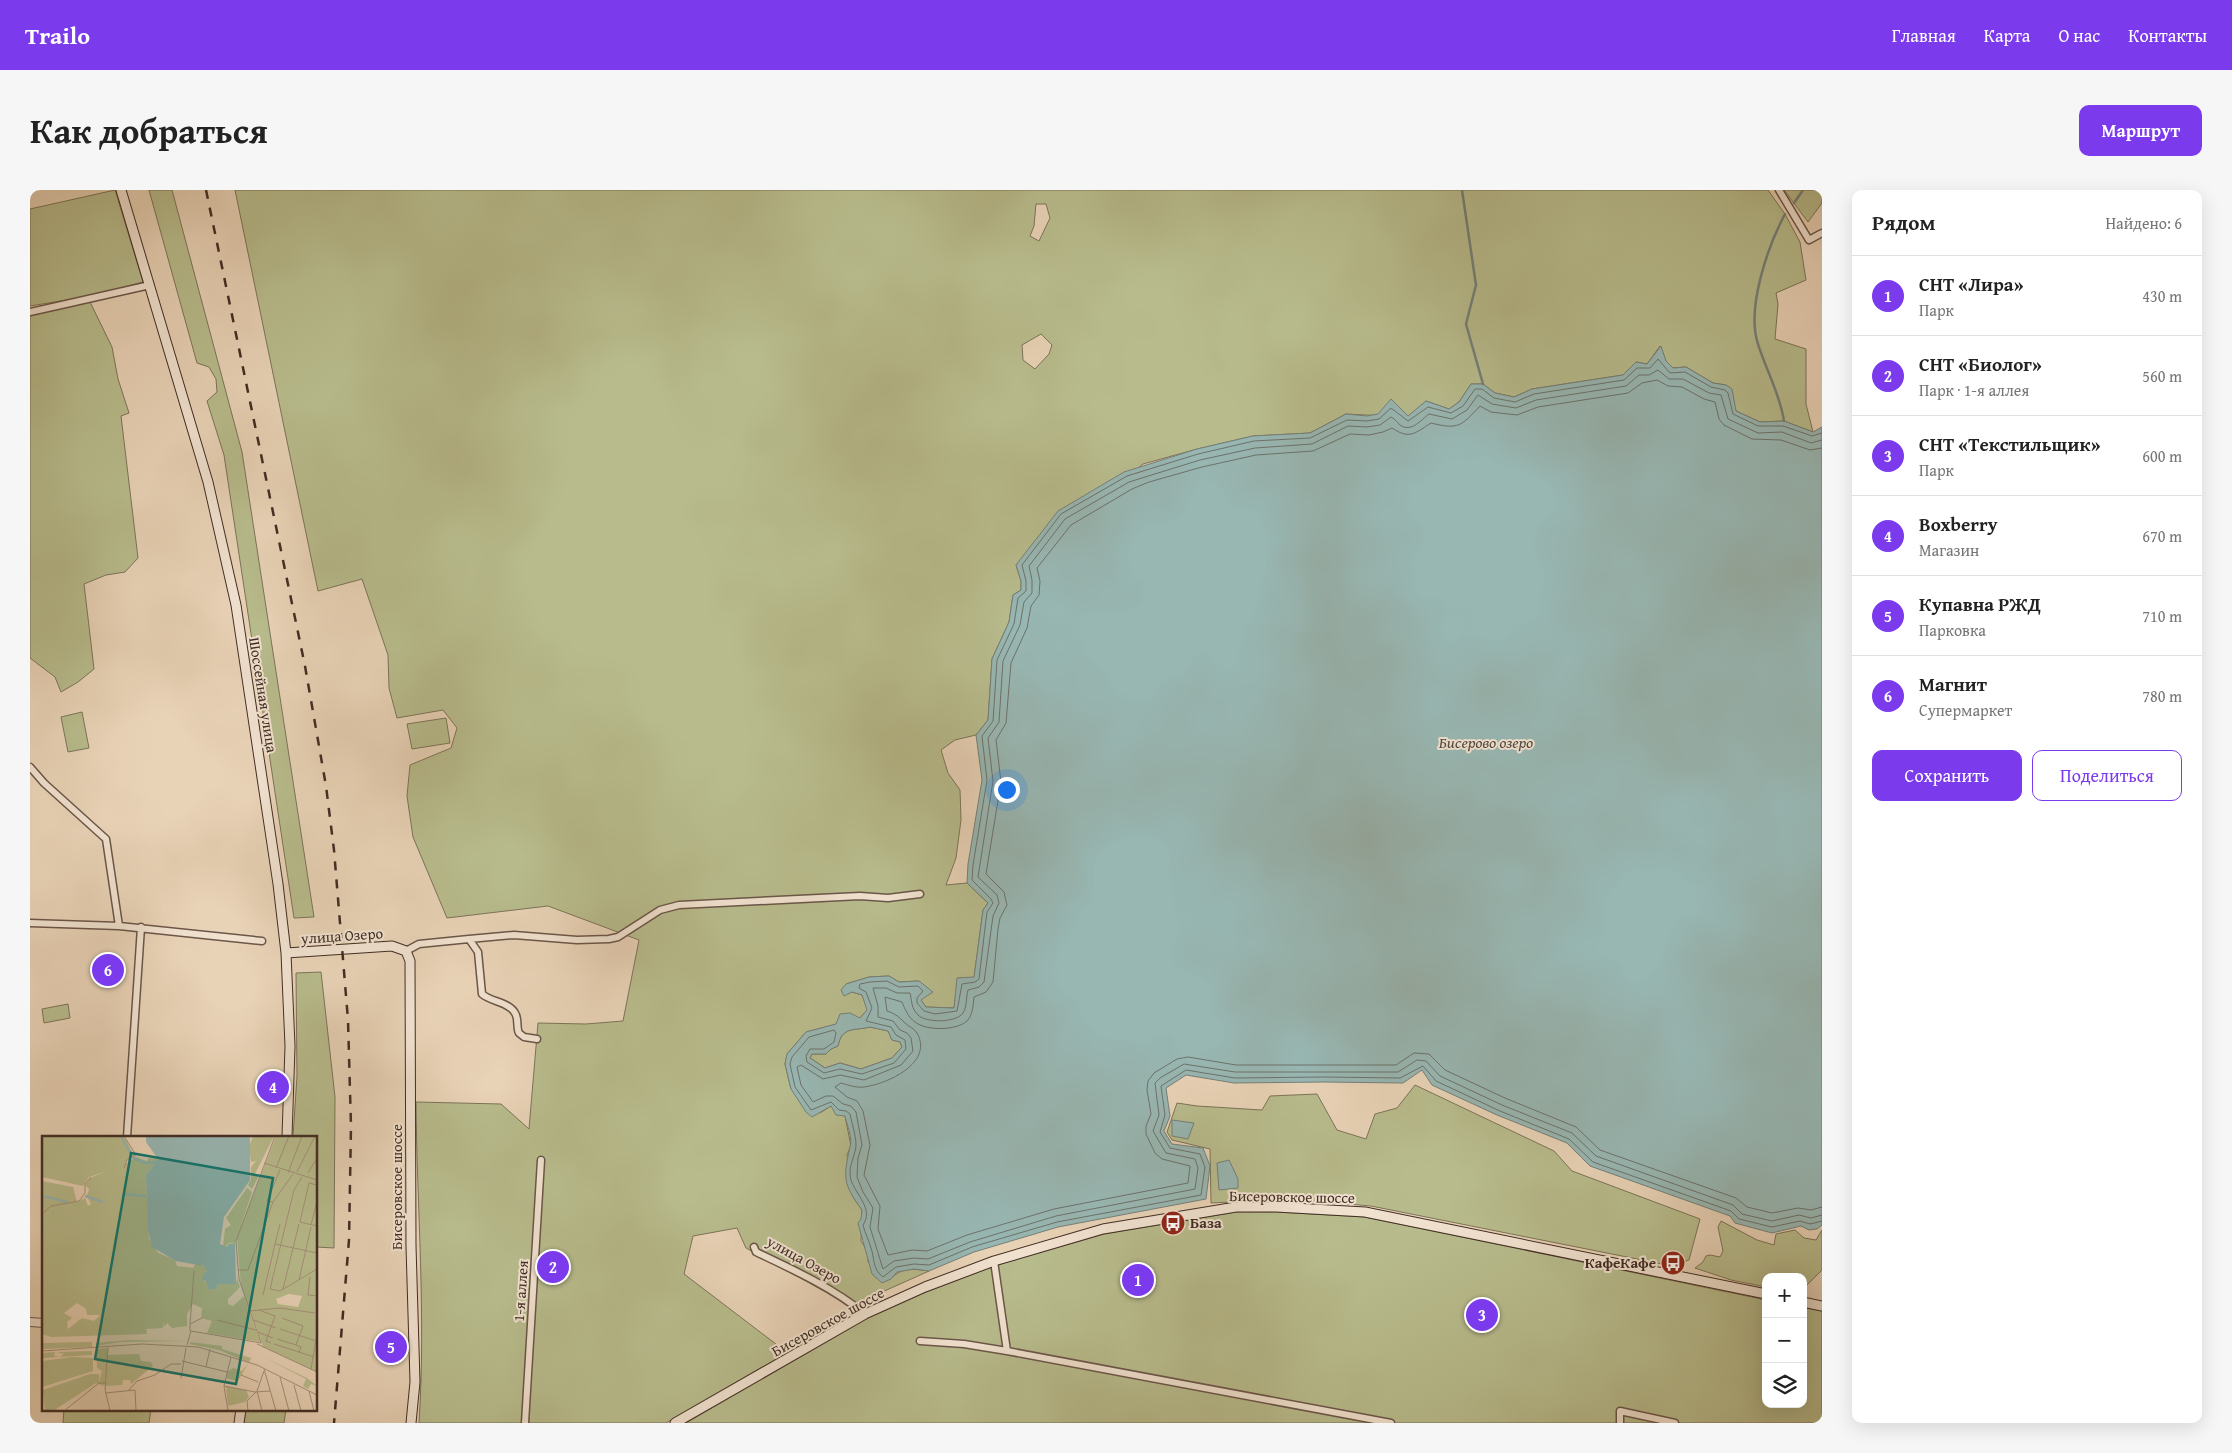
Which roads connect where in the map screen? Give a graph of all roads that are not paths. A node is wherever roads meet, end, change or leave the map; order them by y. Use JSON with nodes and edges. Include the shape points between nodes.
{"nodes":[{"id":1,"x":122,"y":190,"type":"edge"},
{"id":2,"x":1779,"y":190,"type":"edge"},
{"id":3,"x":1822,"y":234,"type":"edge"},
{"id":4,"x":150,"y":285,"type":"junction"},
{"id":5,"x":30,"y":312,"type":"edge"},
{"id":6,"x":30,"y":767,"type":"edge"},
{"id":7,"x":920,"y":894,"type":"dead end"},
{"id":8,"x":30,"y":923,"type":"edge"},
{"id":9,"x":119,"y":926,"type":"junction"},
{"id":10,"x":141,"y":927,"type":"junction"},
{"id":11,"x":469,"y":939,"type":"junction"},
{"id":12,"x":262,"y":941,"type":"dead end"},
{"id":13,"x":406,"y":951,"type":"junction"},
{"id":14,"x":286,"y":953,"type":"junction"},
{"id":15,"x":537,"y":1039,"type":"dead end"},
{"id":16,"x":127,"y":1136,"type":"edge"},
{"id":17,"x":287,"y":1136,"type":"edge"},
{"id":18,"x":541,"y":1160,"type":"dead end"},
{"id":19,"x":754,"y":1247,"type":"dead end"},
{"id":20,"x":994,"y":1261,"type":"junction"},
{"id":21,"x":1762,"y":1293,"type":"edge"},
{"id":22,"x":1807,"y":1303,"type":"edge"},
{"id":23,"x":1822,"y":1306,"type":"edge"},
{"id":24,"x":865,"y":1314,"type":"junction"},
{"id":25,"x":920,"y":1341,"type":"dead end"},
{"id":26,"x":1006,"y":1351,"type":"junction"},
{"id":27,"x":241,"y":1410,"type":"edge"},
{"id":28,"x":239,"y":1423,"type":"edge"},
{"id":29,"x":411,"y":1423,"type":"edge"},
{"id":30,"x":525,"y":1423,"type":"edge"},
{"id":31,"x":675,"y":1423,"type":"edge"},
{"id":32,"x":1391,"y":1423,"type":"edge"},
{"id":33,"x":1620,"y":1423,"type":"edge"},
{"id":34,"x":1675,"y":1423,"type":"edge"}],
"edges":[{"from":1,"to":4,"type":"main road","name":"Шоссейная улица"},
{"from":2,"to":3,"type":"street","via":[[1809,240]]},
{"from":4,"to":5,"type":"street"},
{"from":4,"to":14,"type":"main road","name":"Шоссейная улица","via":[[201,454],[228,564]]},
{"from":6,"to":9,"type":"street","via":[[106,839]]},
{"from":7,"to":11,"type":"street","name":"улица Озеро","via":[[888,898],[860,896],[679,905],[660,910],[618,937],[597,940],[514,935]]},
{"from":8,"to":9,"type":"street"},
{"from":9,"to":10,"type":"street"},
{"from":10,"to":12,"type":"street"},
{"from":10,"to":16,"type":"street"},
{"from":11,"to":13,"type":"street","name":"улица Озеро","via":[[419,944]]},
{"from":11,"to":15,"type":"street","via":[[478,952],[482,994],[511,1008],[517,1016],[519,1033]]},
{"from":13,"to":14,"type":"main road","name":"улица Озеро","via":[[392,946]]},
{"from":13,"to":29,"type":"main road","name":"Бисеровское шоссе","via":[[410,961],[415,1382]]},
{"from":14,"to":17,"type":"main road","name":"Шоссейная улица","via":[[290,1046]]},
{"from":18,"to":30,"type":"street","name":"1-я аллея"},
{"from":19,"to":24,"type":"street","name":"улица Озеро","via":[[756,1252],[815,1282]]},
{"from":20,"to":21,"type":"main road","name":"Бисеровское шоссе","via":[[1103,1228],[1236,1207],[1276,1207],[1365,1212]]},
{"from":20,"to":24,"type":"main road","name":"Бисеровское шоссе","via":[[924,1287]]},
{"from":20,"to":26,"type":"street"},
{"from":22,"to":23,"type":"main road"},
{"from":24,"to":31,"type":"main road","name":"Бисеровское шоссе"},
{"from":25,"to":26,"type":"street"},
{"from":26,"to":32,"type":"street"},
{"from":27,"to":28,"type":"main road"},
{"from":33,"to":34,"type":"street","via":[[1620,1411]]}]}
